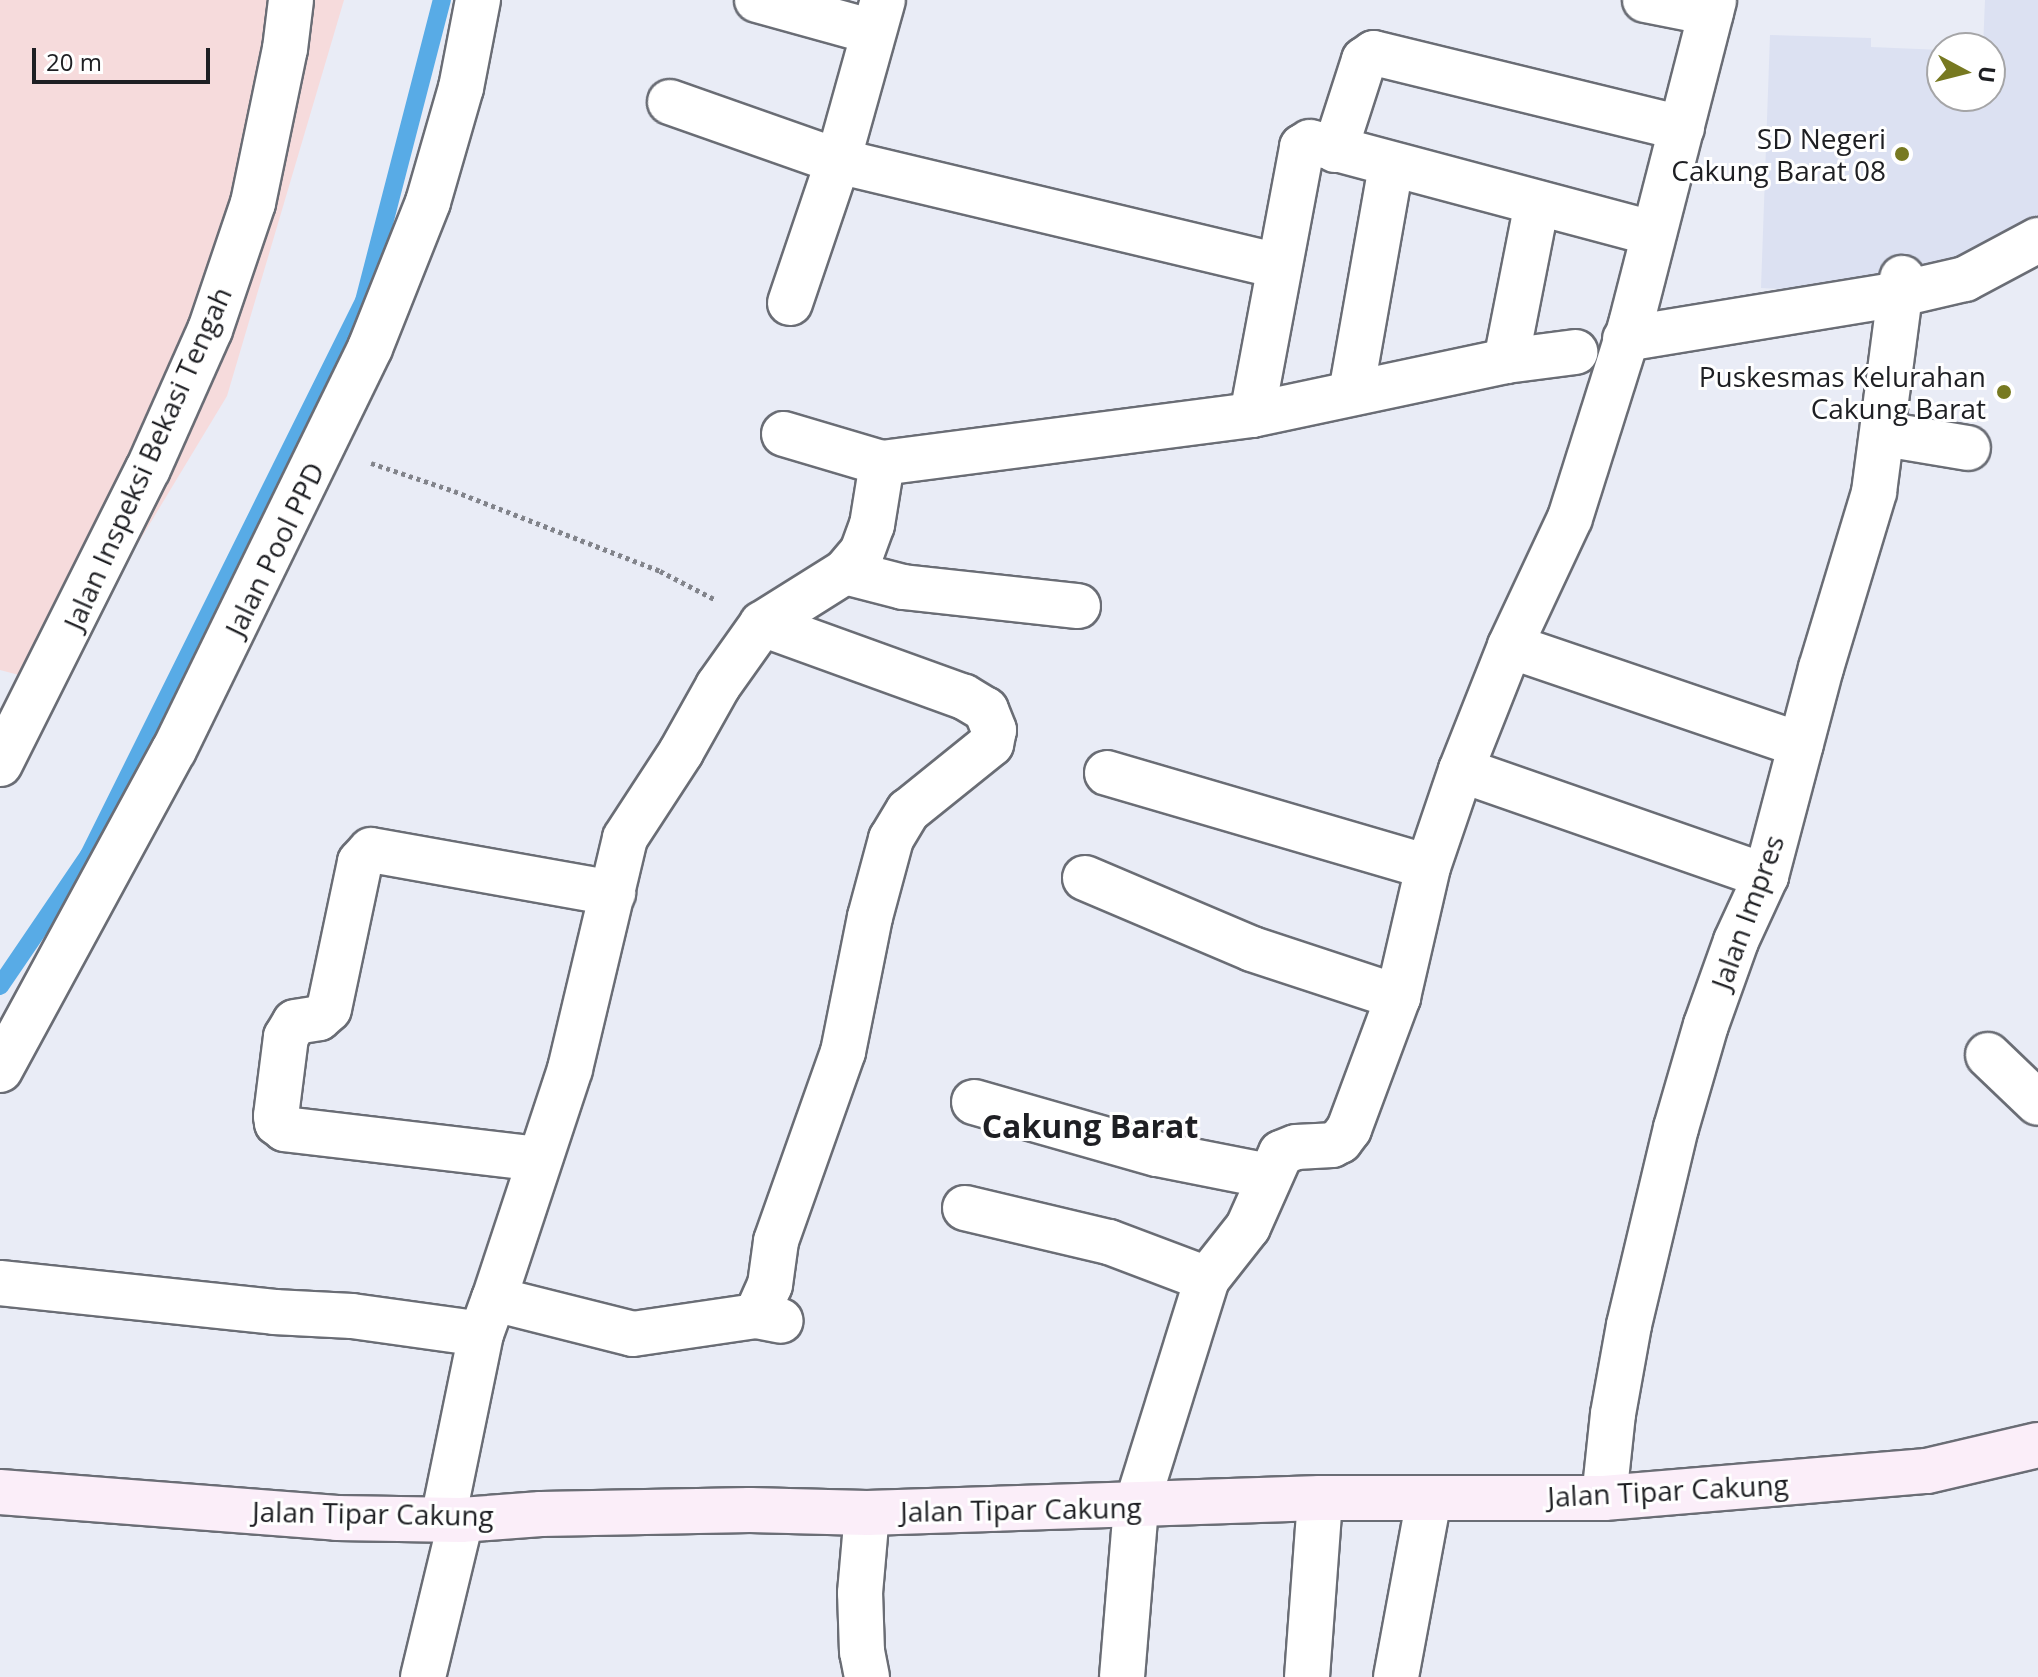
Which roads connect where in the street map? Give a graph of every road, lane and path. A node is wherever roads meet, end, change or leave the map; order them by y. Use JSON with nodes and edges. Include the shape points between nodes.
{"nodes":[{"id":1,"x":291,"y":0,"type":"edge"},
{"id":2,"x":478,"y":0,"type":"edge"},
{"id":3,"x":757,"y":0,"type":"edge"},
{"id":4,"x":1645,"y":0,"type":"edge"},
{"id":5,"x":1712,"y":6,"type":"edge"},
{"id":6,"x":878,"y":16,"type":"edge"},
{"id":7,"x":670,"y":102,"type":"dead end"},
{"id":8,"x":1682,"y":128,"type":"junction"},
{"id":9,"x":1335,"y":150,"type":"junction"},
{"id":10,"x":838,"y":161,"type":"junction"},
{"id":11,"x":1391,"y":165,"type":"junction"},
{"id":12,"x":1537,"y":203,"type":"junction"},
{"id":13,"x":1653,"y":233,"type":"junction"},
{"id":14,"x":2038,"y":240,"type":"edge"},
{"id":15,"x":1279,"y":266,"type":"junction"},
{"id":16,"x":1901,"y":286,"type":"junction"},
{"id":17,"x":790,"y":303,"type":"dead end"},
{"id":18,"x":1625,"y":339,"type":"junction"},
{"id":19,"x":1575,"y":352,"type":"dead end"},
{"id":20,"x":1506,"y":361,"type":"junction"},
{"id":21,"x":1351,"y":393,"type":"junction"},
{"id":22,"x":1252,"y":415,"type":"junction"},
{"id":23,"x":784,"y":434,"type":"dead end"},
{"id":24,"x":1884,"y":434,"type":"junction"},
{"id":25,"x":324,"y":447,"type":"junction"},
{"id":26,"x":1968,"y":448,"type":"dead end"},
{"id":27,"x":882,"y":463,"type":"junction"},
{"id":28,"x":845,"y":572,"type":"junction"},
{"id":29,"x":1078,"y":606,"type":"dead end"},
{"id":30,"x":762,"y":624,"type":"junction"},
{"id":31,"x":1510,"y":646,"type":"junction"},
{"id":32,"x":1801,"y":745,"type":"junction"},
{"id":33,"x":0,"y":764,"type":"edge"},
{"id":34,"x":1461,"y":770,"type":"junction"},
{"id":35,"x":1107,"y":773,"type":"dead end"},
{"id":36,"x":1428,"y":867,"type":"junction"},
{"id":37,"x":1766,"y":876,"type":"junction"},
{"id":38,"x":1085,"y":878,"type":"dead end"},
{"id":39,"x":613,"y":893,"type":"junction"},
{"id":40,"x":1398,"y":997,"type":"junction"},
{"id":41,"x":1988,"y":1055,"type":"dead end"},
{"id":42,"x":0,"y":1070,"type":"edge"},
{"id":43,"x":974,"y":1102,"type":"dead end"},
{"id":44,"x":2038,"y":1103,"type":"edge"},
{"id":45,"x":539,"y":1159,"type":"junction"},
{"id":46,"x":1268,"y":1176,"type":"junction"},
{"id":47,"x":965,"y":1208,"type":"dead end"},
{"id":48,"x":1207,"y":1279,"type":"junction"},
{"id":49,"x":0,"y":1283,"type":"edge"},
{"id":50,"x":488,"y":1316,"type":"junction"},
{"id":51,"x":2038,"y":1445,"type":"edge"},
{"id":52,"x":0,"y":1492,"type":"edge"},
{"id":53,"x":1320,"y":1498,"type":"junction"},
{"id":54,"x":1604,"y":1498,"type":"junction"},
{"id":55,"x":1429,"y":1499,"type":"junction"},
{"id":56,"x":1136,"y":1507,"type":"junction"},
{"id":57,"x":867,"y":1513,"type":"junction"},
{"id":58,"x":452,"y":1520,"type":"junction"},
{"id":59,"x":423,"y":1677,"type":"edge"},
{"id":60,"x":867,"y":1677,"type":"edge"},
{"id":61,"x":1122,"y":1677,"type":"edge"},
{"id":62,"x":1307,"y":1677,"type":"edge"},
{"id":63,"x":1396,"y":1677,"type":"edge"}],
"edges":[{"from":1,"to":33,"type":"street","name":"Jalan Inspeksi Bekasi Tengah","via":[[253,203],[210,330],[148,469]]},
{"from":2,"to":25,"type":"street","name":"Jalan Pool PPD","via":[[461,88],[428,202],[399,282]]},
{"from":3,"to":6,"type":"street"},
{"from":4,"to":5,"type":"street"},
{"from":5,"to":8,"type":"street"},
{"from":6,"to":10,"type":"street"},
{"from":7,"to":10,"type":"street"},
{"from":8,"to":9,"type":"street","via":[[1374,53],[1364,60]]},
{"from":8,"to":13,"type":"street"},
{"from":9,"to":11,"type":"street"},
{"from":9,"to":15,"type":"street","via":[[1310,142],[1302,147]]},
{"from":10,"to":15,"type":"street"},
{"from":10,"to":17,"type":"street"},
{"from":11,"to":12,"type":"street"},
{"from":11,"to":21,"type":"street"},
{"from":12,"to":13,"type":"street"},
{"from":12,"to":20,"type":"street"},
{"from":13,"to":18,"type":"street"},
{"from":14,"to":16,"type":"street","via":[[1965,279]]},
{"from":15,"to":22,"type":"street"},
{"from":16,"to":18,"type":"street"},
{"from":16,"to":24,"type":"street","name":"Jalan Impres"},
{"from":18,"to":31,"type":"street","via":[[1570,518]]},
{"from":19,"to":20,"type":"street"},
{"from":20,"to":21,"type":"street"},
{"from":21,"to":22,"type":"street"},
{"from":22,"to":27,"type":"street"},
{"from":23,"to":27,"type":"street"},
{"from":24,"to":26,"type":"street"},
{"from":24,"to":32,"type":"street","name":"Jalan Impres","via":[[1870,507]]},
{"from":25,"to":30,"type":"path","via":[[660,571]]},
{"from":25,"to":42,"type":"street","name":"Jalan Pool PPD","via":[[174,750]]},
{"from":27,"to":28,"type":"street","via":[[872,525],[862,552]]},
{"from":28,"to":29,"type":"street","via":[[903,587]]},
{"from":28,"to":30,"type":"street"},
{"from":30,"to":39,"type":"street","via":[[625,838]]},
{"from":30,"to":50,"type":"street","via":[[964,697],[986,710],[994,730],[991,744],[908,811],[891,839],[843,1052],[776,1241],[769,1318],[633,1334]]},
{"from":31,"to":32,"type":"street"},
{"from":31,"to":34,"type":"street"},
{"from":32,"to":37,"type":"street","name":"Jalan Impres"},
{"from":34,"to":36,"type":"street"},
{"from":34,"to":37,"type":"street"},
{"from":35,"to":36,"type":"street"},
{"from":36,"to":40,"type":"street"},
{"from":37,"to":54,"type":"street","name":"Jalan Impres","via":[[1736,941],[1676,1128],[1629,1325]]},
{"from":38,"to":40,"type":"street","via":[[1252,949]]},
{"from":39,"to":45,"type":"street","via":[[570,1069]]},
{"from":39,"to":45,"type":"street","via":[[371,850],[360,862],[329,1009],[319,1018],[295,1022],[286,1037],[276,1116],[285,1129]]},
{"from":40,"to":46,"type":"street","via":[[1349,1129],[1340,1141],[1281,1153]]},
{"from":41,"to":44,"type":"street"},
{"from":43,"to":46,"type":"street","via":[[1157,1154]]},
{"from":45,"to":50,"type":"street"},
{"from":46,"to":48,"type":"street","via":[[1248,1227]]},
{"from":47,"to":48,"type":"street","via":[[1109,1242]]},
{"from":48,"to":56,"type":"street"},
{"from":49,"to":50,"type":"street","via":[[274,1312]]},
{"from":50,"to":58,"type":"street"},
{"from":51,"to":54,"type":"street","name":"Jalan Tipar Cakung","via":[[1927,1471]]},
{"from":52,"to":58,"type":"street","name":"Jalan Tipar Cakung","via":[[337,1518]]},
{"from":53,"to":55,"type":"street","name":"Jalan Tipar Cakung"},
{"from":53,"to":56,"type":"street","name":"Jalan Tipar Cakung"},
{"from":53,"to":62,"type":"street"},
{"from":54,"to":55,"type":"street","name":"Jalan Tipar Cakung"},
{"from":55,"to":63,"type":"street"},
{"from":56,"to":57,"type":"street","name":"Jalan Tipar Cakung"},
{"from":56,"to":61,"type":"street"},
{"from":57,"to":58,"type":"street","name":"Jalan Tipar Cakung","via":[[735,1510]]},
{"from":57,"to":60,"type":"street","via":[[860,1593]]},
{"from":58,"to":59,"type":"street"}]}
